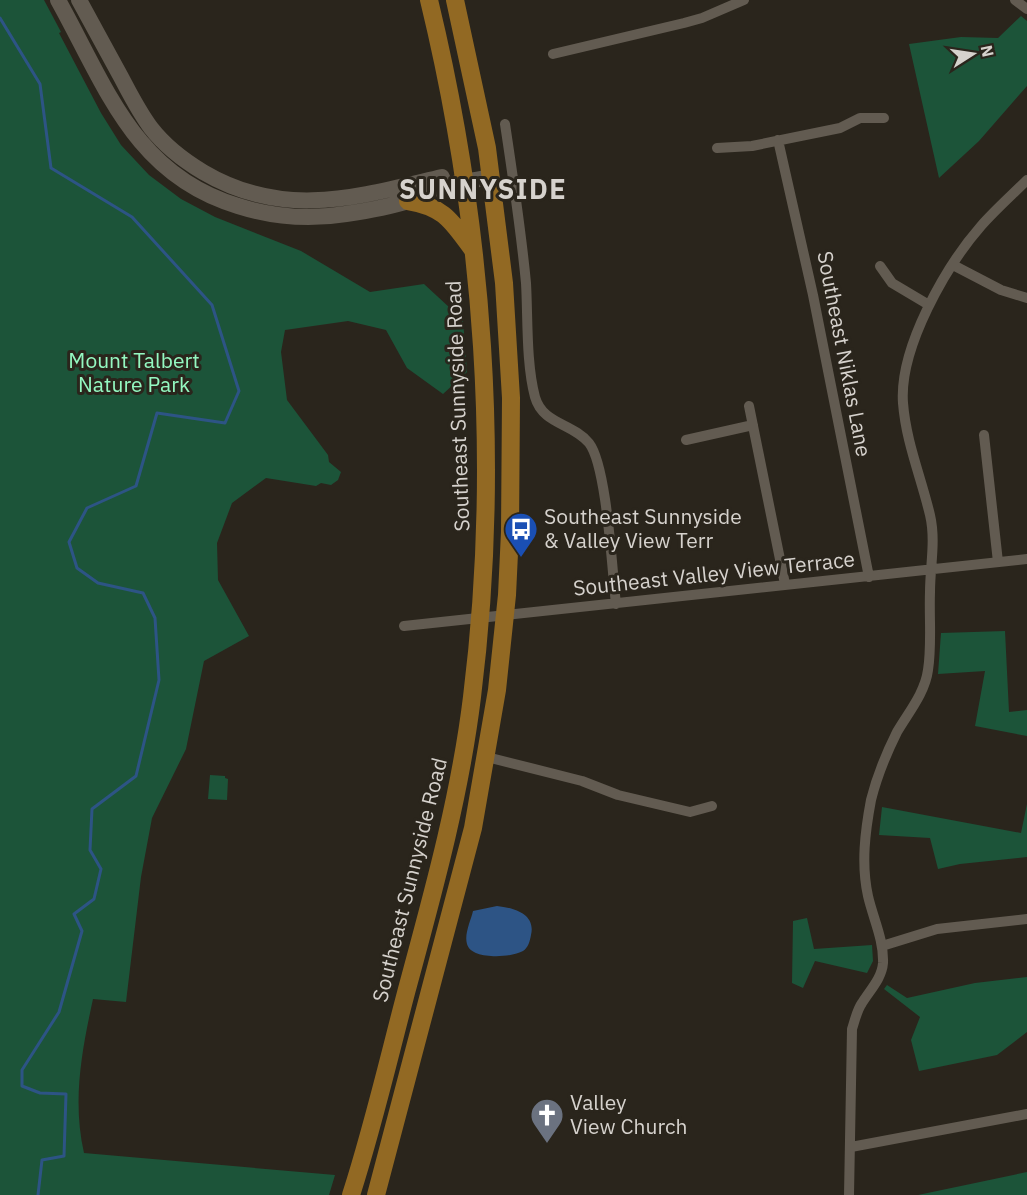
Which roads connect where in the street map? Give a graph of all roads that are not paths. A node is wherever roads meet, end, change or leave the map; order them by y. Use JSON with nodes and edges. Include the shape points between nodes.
{"nodes":[{"id":1,"x":58,"y":0,"type":"edge"},
{"id":2,"x":79,"y":0,"type":"edge"},
{"id":3,"x":429,"y":0,"type":"edge"},
{"id":4,"x":455,"y":0,"type":"edge"},
{"id":5,"x":744,"y":0,"type":"edge"},
{"id":6,"x":1016,"y":0,"type":"edge"},
{"id":7,"x":1027,"y":9,"type":"edge"},
{"id":8,"x":554,"y":54,"type":"dead end"},
{"id":9,"x":884,"y":118,"type":"dead end"},
{"id":10,"x":505,"y":124,"type":"dead end"},
{"id":11,"x":778,"y":140,"type":"junction"},
{"id":12,"x":717,"y":148,"type":"dead end"},
{"id":13,"x":490,"y":172,"type":"junction"},
{"id":14,"x":464,"y":177,"type":"junction"},
{"id":15,"x":1027,"y":180,"type":"edge"},
{"id":16,"x":408,"y":201,"type":"junction"},
{"id":17,"x":474,"y":251,"type":"junction"},
{"id":18,"x":953,"y":265,"type":"junction"},
{"id":19,"x":880,"y":266,"type":"dead end"},
{"id":20,"x":1027,"y":298,"type":"edge"},
{"id":21,"x":929,"y":305,"type":"junction"},
{"id":22,"x":749,"y":406,"type":"dead end"},
{"id":23,"x":753,"y":425,"type":"junction"},
{"id":24,"x":984,"y":435,"type":"dead end"},
{"id":25,"x":686,"y":440,"type":"dead end"},
{"id":26,"x":1027,"y":559,"type":"edge"},
{"id":27,"x":998,"y":562,"type":"junction"},
{"id":28,"x":932,"y":570,"type":"junction"},
{"id":29,"x":868,"y":577,"type":"junction"},
{"id":30,"x":785,"y":584,"type":"junction"},
{"id":31,"x":616,"y":604,"type":"junction"},
{"id":32,"x":505,"y":616,"type":"junction"},
{"id":33,"x":480,"y":618,"type":"junction"},
{"id":34,"x":404,"y":626,"type":"dead end"},
{"id":35,"x":487,"y":757,"type":"junction"},
{"id":36,"x":712,"y":806,"type":"dead end"},
{"id":37,"x":1027,"y":919,"type":"edge"},
{"id":38,"x":882,"y":946,"type":"junction"},
{"id":39,"x":1027,"y":1114,"type":"edge"},
{"id":40,"x":851,"y":1147,"type":"junction"},
{"id":41,"x":351,"y":1195,"type":"edge"},
{"id":42,"x":376,"y":1195,"type":"edge"},
{"id":43,"x":849,"y":1195,"type":"edge"}],
"edges":[{"from":1,"to":16,"type":"main road","via":[[121,115],[148,151],[179,179],[207,195],[249,210],[291,217],[347,214]]},
{"from":2,"to":14,"type":"main road","via":[[150,127],[165,144],[226,185],[266,197],[304,202]]},
{"from":3,"to":14,"type":"main road","name":"Southeast Sunnyside Road"},
{"from":4,"to":13,"type":"main road"},
{"from":5,"to":8,"type":"street","via":[[684,23]]},
{"from":6,"to":7,"type":"street"},
{"from":9,"to":11,"type":"street","via":[[860,118],[840,128]]},
{"from":10,"to":31,"type":"street","via":[[536,400],[544,414],[579,434],[596,456]]},
{"from":11,"to":12,"type":"street"},
{"from":11,"to":29,"type":"street","name":"Southeast Niklas Lane","via":[[813,295]]},
{"from":13,"to":14,"type":"main road"},
{"from":13,"to":32,"type":"main road","via":[[504,283],[511,398]]},
{"from":14,"to":16,"type":"main road"},
{"from":14,"to":17,"type":"main road","name":"Southeast Sunnyside Road"},
{"from":15,"to":18,"type":"street","via":[[982,224]]},
{"from":16,"to":17,"type":"main road","via":[[436,208]]},
{"from":17,"to":33,"type":"main road","name":"Southeast Sunnyside Road","via":[[486,453]]},
{"from":18,"to":20,"type":"street","via":[[1001,290]]},
{"from":18,"to":21,"type":"street"},
{"from":19,"to":21,"type":"street","via":[[892,283]]},
{"from":21,"to":28,"type":"street","via":[[912,344],[903,401],[907,434],[930,516]]},
{"from":22,"to":23,"type":"street"},
{"from":23,"to":25,"type":"street"},
{"from":23,"to":30,"type":"street"},
{"from":24,"to":27,"type":"street"},
{"from":26,"to":27,"type":"street","name":"Southeast Valley View Terrace"},
{"from":27,"to":28,"type":"street","name":"Southeast Valley View Terrace"},
{"from":28,"to":29,"type":"street","name":"Southeast Valley View Terrace"},
{"from":28,"to":38,"type":"street","via":[[928,672],[882,762],[867,825],[865,878]]},
{"from":29,"to":30,"type":"street","name":"Southeast Valley View Terrace"},
{"from":30,"to":31,"type":"street","name":"Southeast Valley View Terrace"},
{"from":31,"to":32,"type":"street","name":"Southeast Valley View Terrace"},
{"from":32,"to":33,"type":"street","name":"Southeast Valley View Terrace"},
{"from":32,"to":35,"type":"main road"},
{"from":33,"to":34,"type":"street","name":"Southeast Valley View Terrace"},
{"from":33,"to":41,"type":"main road","name":"Southeast Sunnyside Road","via":[[472,700],[448,832]]},
{"from":35,"to":36,"type":"street","via":[[690,812]]},
{"from":35,"to":42,"type":"main road","via":[[460,880]]},
{"from":37,"to":38,"type":"street","via":[[937,929]]},
{"from":38,"to":40,"type":"street","via":[[883,965],[877,982],[860,1005],[852,1029]]},
{"from":39,"to":40,"type":"street"},
{"from":40,"to":43,"type":"street"}]}
